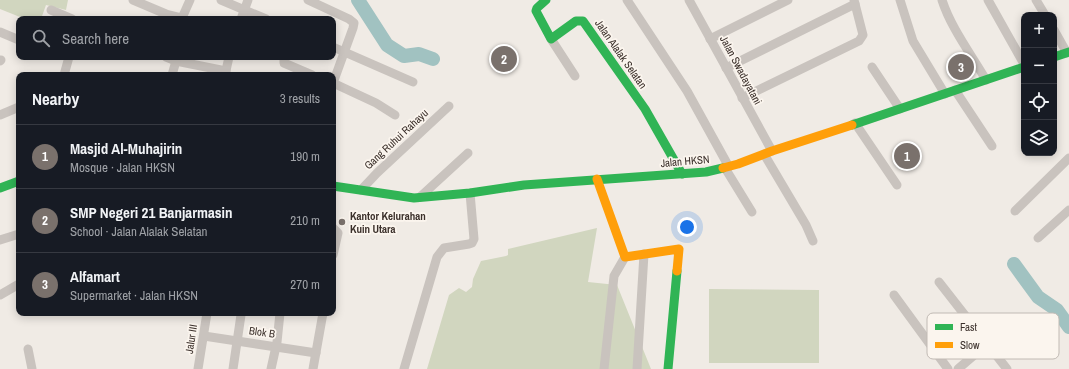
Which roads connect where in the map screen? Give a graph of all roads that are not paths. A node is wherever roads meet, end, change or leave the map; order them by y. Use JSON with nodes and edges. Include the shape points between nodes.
{"nodes":[{"id":1,"x":133,"y":0,"type":"edge"},
{"id":2,"x":190,"y":0,"type":"edge"},
{"id":3,"x":221,"y":0,"type":"edge"},
{"id":4,"x":248,"y":0,"type":"edge"},
{"id":5,"x":308,"y":0,"type":"edge"},
{"id":6,"x":546,"y":0,"type":"edge"},
{"id":7,"x":627,"y":0,"type":"edge"},
{"id":8,"x":689,"y":0,"type":"edge"},
{"id":9,"x":788,"y":0,"type":"edge"},
{"id":10,"x":900,"y":0,"type":"edge"},
{"id":11,"x":942,"y":0,"type":"edge"},
{"id":12,"x":988,"y":0,"type":"edge"},
{"id":13,"x":1036,"y":0,"type":"edge"},
{"id":14,"x":854,"y":2,"type":"edge"},
{"id":15,"x":51,"y":10,"type":"dead end"},
{"id":16,"x":244,"y":10,"type":"junction"},
{"id":17,"x":1043,"y":12,"type":"edge"},
{"id":18,"x":65,"y":16,"type":"edge"},
{"id":19,"x":174,"y":16,"type":"edge"},
{"id":20,"x":183,"y":16,"type":"edge"},
{"id":21,"x":242,"y":16,"type":"edge"},
{"id":22,"x":259,"y":16,"type":"edge"},
{"id":23,"x":0,"y":32,"type":"edge"},
{"id":24,"x":1057,"y":35,"type":"edge"},
{"id":25,"x":16,"y":39,"type":"edge"},
{"id":26,"x":551,"y":39,"type":"junction"},
{"id":27,"x":710,"y":39,"type":"junction"},
{"id":28,"x":336,"y":48,"type":"edge"},
{"id":29,"x":344,"y":51,"type":"junction"},
{"id":30,"x":1068,"y":52,"type":"edge"},
{"id":31,"x":1057,"y":56,"type":"edge"},
{"id":32,"x":65,"y":60,"type":"edge"},
{"id":33,"x":228,"y":60,"type":"edge"},
{"id":34,"x":284,"y":60,"type":"edge"},
{"id":35,"x":1021,"y":60,"type":"edge"},
{"id":36,"x":176,"y":61,"type":"joint"},
{"id":37,"x":872,"y":66,"type":"dead end"},
{"id":38,"x":1021,"y":66,"type":"edge"},
{"id":39,"x":726,"y":68,"type":"junction"},
{"id":40,"x":64,"y":72,"type":"edge"},
{"id":41,"x":173,"y":72,"type":"edge"},
{"id":42,"x":222,"y":72,"type":"edge"},
{"id":43,"x":226,"y":72,"type":"edge"},
{"id":44,"x":305,"y":72,"type":"edge"},
{"id":45,"x":336,"y":74,"type":"edge"},
{"id":46,"x":575,"y":76,"type":"dead end"},
{"id":47,"x":986,"y":80,"type":"junction"},
{"id":48,"x":413,"y":82,"type":"dead end"},
{"id":49,"x":336,"y":84,"type":"edge"},
{"id":50,"x":955,"y":90,"type":"junction"},
{"id":51,"x":945,"y":94,"type":"junction"},
{"id":52,"x":742,"y":98,"type":"junction"},
{"id":53,"x":449,"y":106,"type":"dead end"},
{"id":54,"x":16,"y":108,"type":"edge"},
{"id":55,"x":900,"y":109,"type":"junction"},
{"id":56,"x":0,"y":115,"type":"edge"},
{"id":57,"x":395,"y":115,"type":"dead end"},
{"id":58,"x":855,"y":123,"type":"junction"},
{"id":59,"x":992,"y":146,"type":"dead end"},
{"id":60,"x":768,"y":152,"type":"junction"},
{"id":61,"x":468,"y":153,"type":"dead end"},
{"id":62,"x":1069,"y":158,"type":"edge"},
{"id":63,"x":727,"y":167,"type":"junction"},
{"id":64,"x":682,"y":174,"type":"junction"},
{"id":65,"x":597,"y":179,"type":"junction"},
{"id":66,"x":16,"y":182,"type":"edge"},
{"id":67,"x":897,"y":185,"type":"dead end"},
{"id":68,"x":336,"y":186,"type":"edge"},
{"id":69,"x":0,"y":188,"type":"edge"},
{"id":70,"x":361,"y":190,"type":"junction"},
{"id":71,"x":470,"y":193,"type":"junction"},
{"id":72,"x":419,"y":198,"type":"junction"},
{"id":73,"x":1069,"y":210,"type":"edge"},
{"id":74,"x":1016,"y":211,"type":"dead end"},
{"id":75,"x":752,"y":212,"type":"dead end"},
{"id":76,"x":336,"y":231,"type":"edge"},
{"id":77,"x":16,"y":235,"type":"edge"},
{"id":78,"x":1038,"y":238,"type":"dead end"},
{"id":79,"x":0,"y":240,"type":"edge"},
{"id":80,"x":813,"y":241,"type":"dead end"},
{"id":81,"x":336,"y":242,"type":"edge"},
{"id":82,"x":644,"y":254,"type":"junction"},
{"id":83,"x":625,"y":257,"type":"junction"},
{"id":84,"x":939,"y":282,"type":"dead end"},
{"id":85,"x":16,"y":286,"type":"edge"},
{"id":86,"x":0,"y":295,"type":"edge"},
{"id":87,"x":894,"y":295,"type":"dead end"},
{"id":88,"x":963,"y":313,"type":"edge"},
{"id":89,"x":207,"y":316,"type":"edge"},
{"id":90,"x":241,"y":316,"type":"edge"},
{"id":91,"x":280,"y":316,"type":"edge"},
{"id":92,"x":322,"y":316,"type":"edge"},
{"id":93,"x":204,"y":336,"type":"junction"},
{"id":94,"x":927,"y":340,"type":"edge"},
{"id":95,"x":238,"y":341,"type":"junction"},
{"id":96,"x":275,"y":346,"type":"junction"},
{"id":97,"x":28,"y":349,"type":"dead end"},
{"id":98,"x":316,"y":353,"type":"junction"},
{"id":99,"x":941,"y":359,"type":"edge"},
{"id":100,"x":970,"y":359,"type":"edge"},
{"id":101,"x":999,"y":359,"type":"edge"},
{"id":102,"x":32,"y":369,"type":"edge"},
{"id":103,"x":198,"y":369,"type":"edge"},
{"id":104,"x":233,"y":369,"type":"edge"},
{"id":105,"x":271,"y":369,"type":"edge"},
{"id":106,"x":314,"y":369,"type":"edge"},
{"id":107,"x":404,"y":369,"type":"edge"},
{"id":108,"x":604,"y":369,"type":"edge"},
{"id":109,"x":638,"y":369,"type":"edge"},
{"id":110,"x":668,"y":369,"type":"edge"},
{"id":111,"x":948,"y":369,"type":"edge"},
{"id":112,"x":958,"y":369,"type":"edge"},
{"id":113,"x":1007,"y":369,"type":"edge"}],
"edges":[{"from":1,"to":19,"type":"street"},
{"from":2,"to":20,"type":"street"},
{"from":3,"to":16,"type":"street"},
{"from":4,"to":16,"type":"street"},
{"from":5,"to":29,"type":"street","via":[[354,23]]},
{"from":6,"to":26,"type":"main road","via":[[536,11]]},
{"from":7,"to":63,"type":"street","via":[[687,90]]},
{"from":8,"to":27,"type":"street","name":"Jalan Swadayatani"},
{"from":9,"to":27,"type":"street"},
{"from":10,"to":51,"type":"street","via":[[914,41]]},
{"from":11,"to":47,"type":"street","via":[[953,25]]},
{"from":12,"to":35,"type":"street"},
{"from":13,"to":17,"type":"street"},
{"from":14,"to":39,"type":"street"},
{"from":14,"to":52,"type":"street","via":[[863,34],[859,41]]},
{"from":15,"to":18,"type":"street"},
{"from":16,"to":21,"type":"street"},
{"from":16,"to":22,"type":"street"},
{"from":23,"to":25,"type":"street"},
{"from":24,"to":30,"type":"street"},
{"from":26,"to":46,"type":"street"},
{"from":26,"to":64,"type":"main road","name":"Jalan Alalak Selatan","via":[[576,21],[583,21],[645,109]]},
{"from":27,"to":39,"type":"street","name":"Jalan Swadayatani"},
{"from":28,"to":29,"type":"street"},
{"from":29,"to":45,"type":"street"},
{"from":29,"to":48,"type":"street"},
{"from":30,"to":31,"type":"main road"},
{"from":32,"to":40,"type":"street"},
{"from":33,"to":43,"type":"street"},
{"from":34,"to":44,"type":"street","via":[[284,63]]},
{"from":36,"to":41,"type":"street"},
{"from":36,"to":42,"type":"street"},
{"from":37,"to":55,"type":"street"},
{"from":38,"to":47,"type":"main road","name":"Jalan HKSN"},
{"from":39,"to":52,"type":"street","name":"Jalan Swadayatani"},
{"from":47,"to":50,"type":"main road","name":"Jalan HKSN"},
{"from":49,"to":57,"type":"street"},
{"from":50,"to":51,"type":"main road","name":"Jalan HKSN"},
{"from":50,"to":59,"type":"street"},
{"from":51,"to":55,"type":"main road","name":"Jalan HKSN"},
{"from":52,"to":60,"type":"street","name":"Jalan Swadayatani"},
{"from":53,"to":70,"type":"street","name":"Gang Ruhui Rahayu"},
{"from":54,"to":56,"type":"street"},
{"from":55,"to":58,"type":"main road","name":"Jalan HKSN"},
{"from":58,"to":60,"type":"main road","name":"Jalan HKSN"},
{"from":58,"to":67,"type":"street"},
{"from":60,"to":63,"type":"main road","name":"Jalan HKSN"},
{"from":60,"to":80,"type":"street","name":"Jalan Swadayatani"},
{"from":61,"to":72,"type":"street"},
{"from":62,"to":74,"type":"street"},
{"from":63,"to":64,"type":"main road","name":"Jalan HKSN"},
{"from":63,"to":75,"type":"street"},
{"from":64,"to":65,"type":"main road","name":"Jalan HKSN"},
{"from":65,"to":71,"type":"main road","name":"Jalan HKSN","via":[[524,185]]},
{"from":65,"to":83,"type":"main road"},
{"from":66,"to":69,"type":"main road"},
{"from":68,"to":70,"type":"main road","name":"Jalan HKSN"},
{"from":70,"to":72,"type":"main road","name":"Jalan HKSN"},
{"from":71,"to":72,"type":"main road","name":"Jalan HKSN"},
{"from":71,"to":107,"type":"street","via":[[474,239],[469,244],[444,248],[438,257]]},
{"from":73,"to":78,"type":"street"},
{"from":76,"to":81,"type":"street"},
{"from":77,"to":79,"type":"street"},
{"from":82,"to":83,"type":"main road"},
{"from":82,"to":109,"type":"street"},
{"from":82,"to":110,"type":"main road","via":[[679,249]]},
{"from":83,"to":108,"type":"street","via":[[614,276]]},
{"from":84,"to":88,"type":"street"},
{"from":85,"to":86,"type":"street"},
{"from":87,"to":94,"type":"street"},
{"from":89,"to":93,"type":"street","name":"Jalur III"},
{"from":90,"to":95,"type":"street"},
{"from":91,"to":96,"type":"street"},
{"from":92,"to":98,"type":"street"},
{"from":93,"to":95,"type":"street","name":"Blok B"},
{"from":93,"to":103,"type":"street","name":"Jalur III"},
{"from":95,"to":96,"type":"street","name":"Blok B"},
{"from":95,"to":104,"type":"street"},
{"from":96,"to":98,"type":"street","name":"Blok B"},
{"from":96,"to":105,"type":"street"},
{"from":97,"to":102,"type":"street"},
{"from":98,"to":106,"type":"street"},
{"from":99,"to":111,"type":"street"},
{"from":100,"to":112,"type":"street"},
{"from":101,"to":113,"type":"street"}]}
